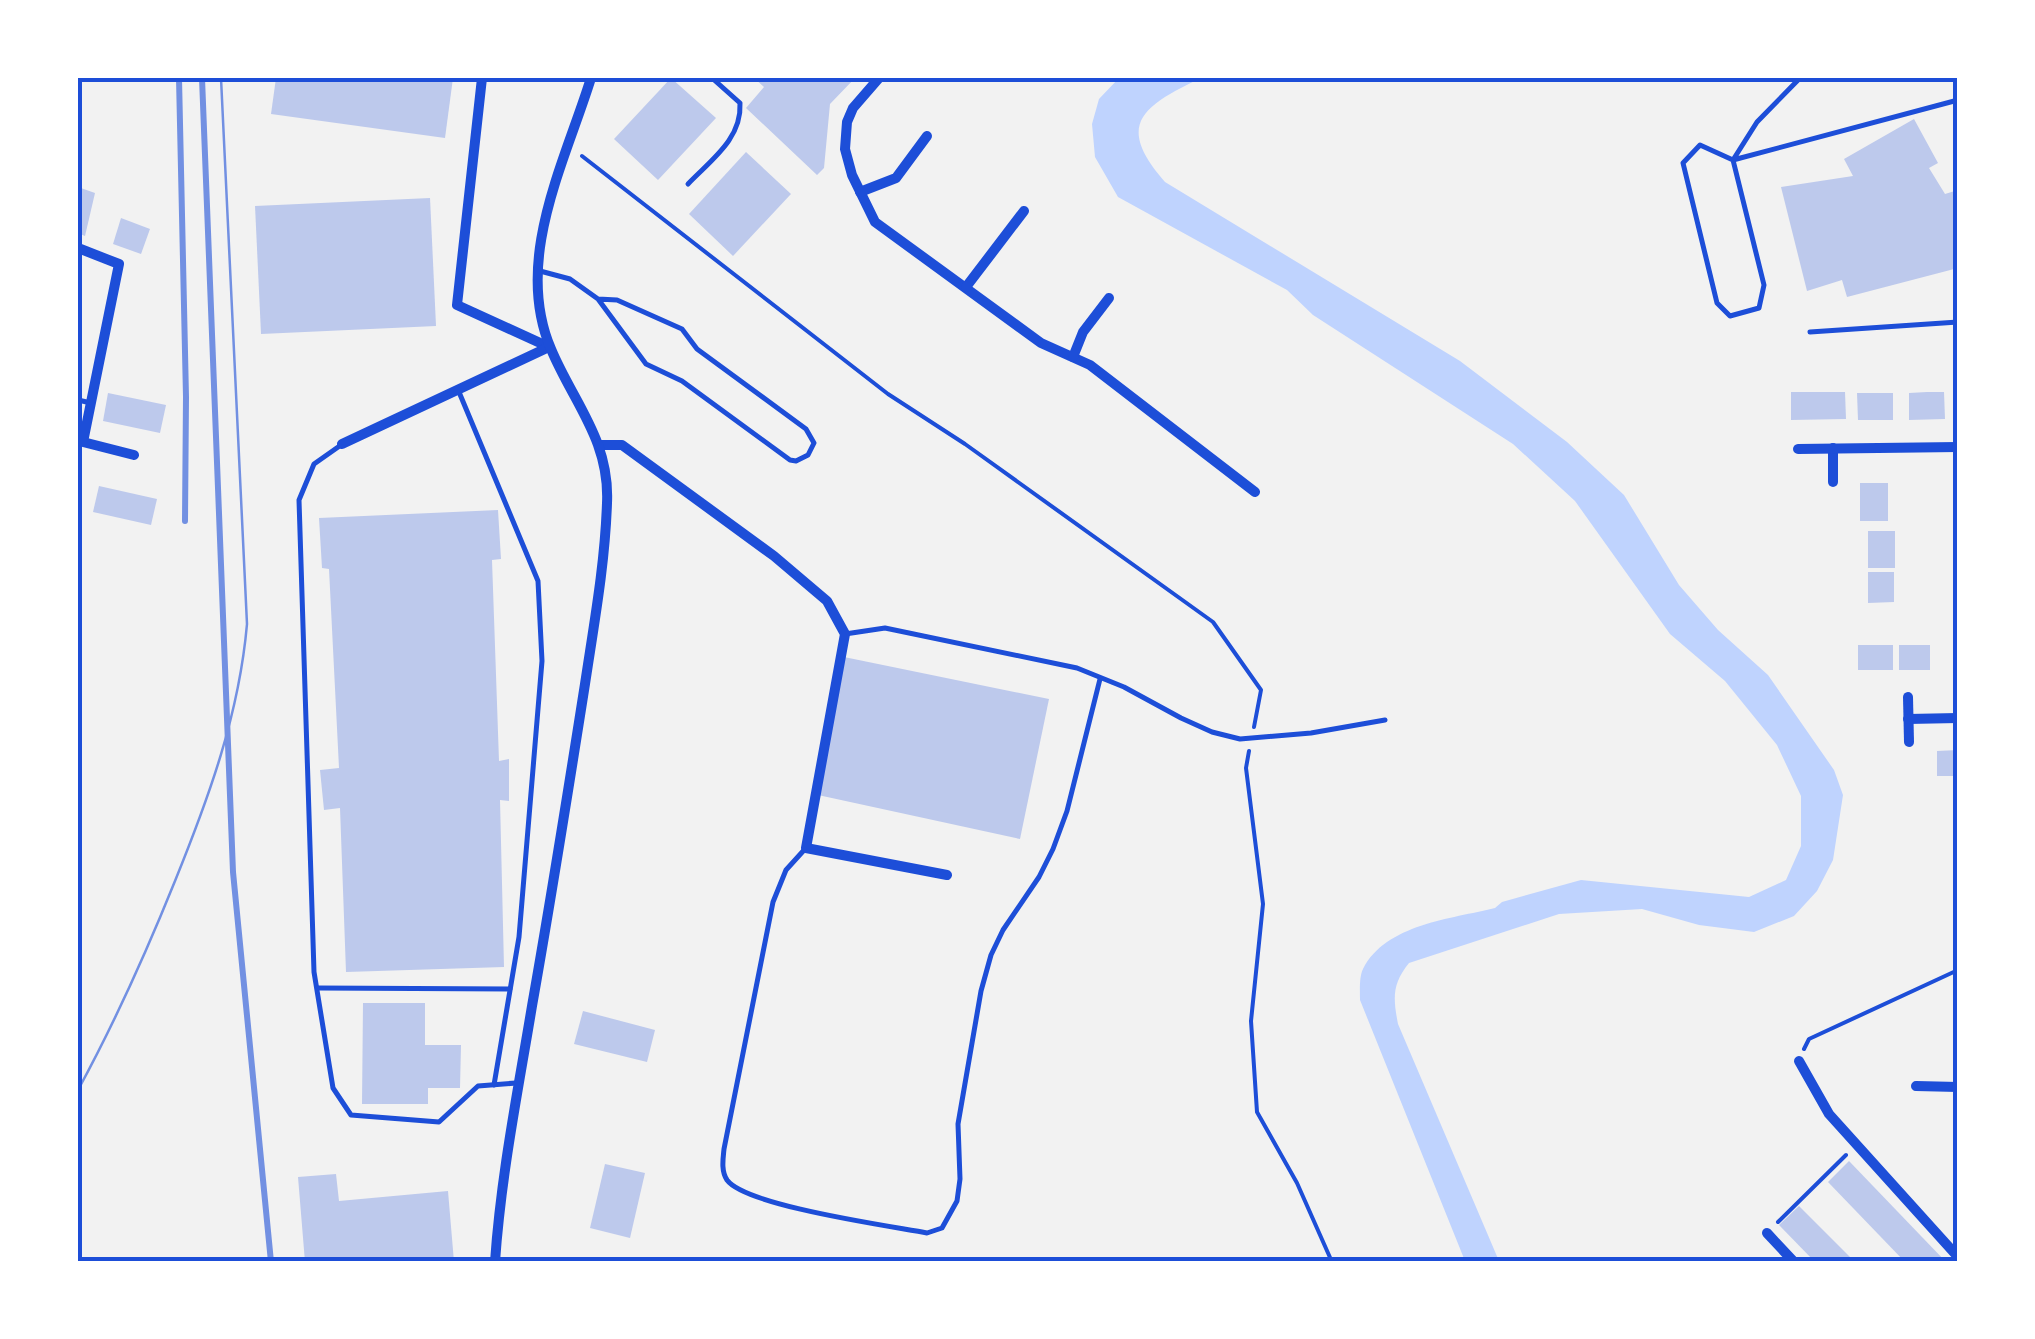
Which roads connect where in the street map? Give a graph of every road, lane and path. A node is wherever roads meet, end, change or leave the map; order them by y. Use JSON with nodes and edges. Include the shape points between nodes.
{"nodes":[{"id":1,"x":482,"y":78,"type":"edge"},
{"id":2,"x":591,"y":78,"type":"edge"},
{"id":3,"x":712,"y":78,"type":"edge"},
{"id":4,"x":879,"y":78,"type":"edge"},
{"id":5,"x":1800,"y":78,"type":"edge"},
{"id":6,"x":1958,"y":100,"type":"edge"},
{"id":7,"x":927,"y":136,"type":"dead end"},
{"id":8,"x":570,"y":146,"type":"junction"},
{"id":9,"x":1733,"y":160,"type":"junction"},
{"id":10,"x":688,"y":184,"type":"dead end"},
{"id":11,"x":860,"y":192,"type":"junction"},
{"id":12,"x":1024,"y":211,"type":"dead end"},
{"id":13,"x":78,"y":248,"type":"edge"},
{"id":14,"x":538,"y":271,"type":"junction"},
{"id":15,"x":966,"y":287,"type":"junction"},
{"id":16,"x":1109,"y":298,"type":"dead end"},
{"id":17,"x":598,"y":299,"type":"junction"},
{"id":18,"x":1958,"y":322,"type":"edge"},
{"id":19,"x":1810,"y":332,"type":"dead end"},
{"id":20,"x":550,"y":346,"type":"junction"},
{"id":21,"x":1074,"y":357,"type":"junction"},
{"id":22,"x":458,"y":389,"type":"junction"},
{"id":23,"x":78,"y":400,"type":"edge"},
{"id":24,"x":90,"y":403,"type":"junction"},
{"id":25,"x":342,"y":444,"type":"joint"},
{"id":26,"x":599,"y":446,"type":"junction"},
{"id":27,"x":1958,"y":447,"type":"edge"},
{"id":28,"x":1833,"y":448,"type":"junction"},
{"id":29,"x":1798,"y":449,"type":"dead end"},
{"id":30,"x":134,"y":455,"type":"dead end"},
{"id":31,"x":1833,"y":482,"type":"dead end"},
{"id":32,"x":1254,"y":492,"type":"dead end"},
{"id":33,"x":845,"y":634,"type":"junction"},
{"id":34,"x":1100,"y":679,"type":"junction"},
{"id":35,"x":1908,"y":697,"type":"dead end"},
{"id":36,"x":1958,"y":718,"type":"edge"},
{"id":37,"x":1908,"y":719,"type":"junction"},
{"id":38,"x":1385,"y":720,"type":"dead end"},
{"id":39,"x":1252,"y":738,"type":"junction"},
{"id":40,"x":1909,"y":742,"type":"dead end"},
{"id":41,"x":806,"y":848,"type":"junction"},
{"id":42,"x":947,"y":875,"type":"dead end"},
{"id":43,"x":1958,"y":970,"type":"edge"},
{"id":44,"x":317,"y":988,"type":"junction"},
{"id":45,"x":510,"y":989,"type":"junction"},
{"id":46,"x":1799,"y":1060,"type":"joint"},
{"id":47,"x":519,"y":1082,"type":"junction"},
{"id":48,"x":494,"y":1085,"type":"junction"},
{"id":49,"x":1916,"y":1086,"type":"dead end"},
{"id":50,"x":1958,"y":1086,"type":"edge"},
{"id":51,"x":1857,"y":1144,"type":"junction"},
{"id":52,"x":1767,"y":1233,"type":"joint"},
{"id":53,"x":1958,"y":1256,"type":"edge"},
{"id":54,"x":495,"y":1262,"type":"edge"},
{"id":55,"x":1332,"y":1262,"type":"edge"},
{"id":56,"x":1794,"y":1262,"type":"edge"}],
"edges":[{"from":1,"to":20,"type":"street","via":[[457,305]]},
{"from":2,"to":8,"type":"street"},
{"from":3,"to":10,"type":"lane","via":[[740,102],[736,134]]},
{"from":4,"to":11,"type":"street","via":[[846,122],[845,149]]},
{"from":5,"to":9,"type":"lane","via":[[1757,122]]},
{"from":6,"to":9,"type":"lane"},
{"from":7,"to":11,"type":"street","via":[[896,178]]},
{"from":8,"to":14,"type":"street","via":[[546,214]]},
{"from":8,"to":39,"type":"path","via":[[888,394],[1213,622],[1260,690]]},
{"from":9,"to":9,"type":"lane","via":[[1764,284],[1759,308],[1730,316],[1717,303],[1683,163],[1700,145]]},
{"from":11,"to":15,"type":"street","via":[[875,222]]},
{"from":12,"to":15,"type":"street"},
{"from":13,"to":24,"type":"street","via":[[119,264]]},
{"from":14,"to":17,"type":"lane","via":[[570,279]]},
{"from":14,"to":20,"type":"street"},
{"from":15,"to":21,"type":"street","via":[[1041,343]]},
{"from":16,"to":21,"type":"street","via":[[1083,332]]},
{"from":17,"to":17,"type":"lane","via":[[616,300],[682,330],[697,349],[806,429],[814,443],[808,455],[790,460],[682,381],[646,364]]},
{"from":18,"to":19,"type":"lane"},
{"from":20,"to":22,"type":"street"},
{"from":20,"to":26,"type":"street"},
{"from":21,"to":32,"type":"street"},
{"from":22,"to":25,"type":"street"},
{"from":22,"to":45,"type":"lane","via":[[538,581],[542,661]]},
{"from":23,"to":24,"type":"lane"},
{"from":24,"to":30,"type":"street","via":[[83,442]]},
{"from":25,"to":44,"type":"lane","via":[[314,464],[299,500]]},
{"from":26,"to":33,"type":"street","via":[[622,446],[774,556],[827,601]]},
{"from":26,"to":47,"type":"street","via":[[608,499],[599,591]]},
{"from":27,"to":28,"type":"street"},
{"from":28,"to":29,"type":"street"},
{"from":28,"to":31,"type":"street"},
{"from":33,"to":34,"type":"lane","via":[[885,628],[1077,668]]},
{"from":33,"to":41,"type":"street"},
{"from":34,"to":39,"type":"lane","via":[[1212,732]]},
{"from":34,"to":41,"type":"lane","via":[[1053,849],[991,954],[958,1124],[957,1201],[942,1228],[928,1233],[773,1203],[728,1182],[723,1169],[772,902],[786,870]]},
{"from":35,"to":37,"type":"street"},
{"from":36,"to":37,"type":"street"},
{"from":37,"to":40,"type":"street"},
{"from":38,"to":39,"type":"lane"},
{"from":39,"to":55,"type":"path","via":[[1246,768],[1263,904],[1251,1021],[1257,1112]]},
{"from":41,"to":42,"type":"street"},
{"from":43,"to":46,"type":"path","via":[[1809,1038]]},
{"from":44,"to":45,"type":"lane"},
{"from":44,"to":48,"type":"lane","via":[[333,1088],[351,1115],[439,1122],[478,1086]]},
{"from":45,"to":48,"type":"lane"},
{"from":46,"to":51,"type":"street","via":[[1829,1114]]},
{"from":47,"to":48,"type":"lane"},
{"from":47,"to":54,"type":"street"},
{"from":49,"to":50,"type":"street"},
{"from":51,"to":52,"type":"path"},
{"from":51,"to":53,"type":"street"},
{"from":52,"to":56,"type":"street"}]}
